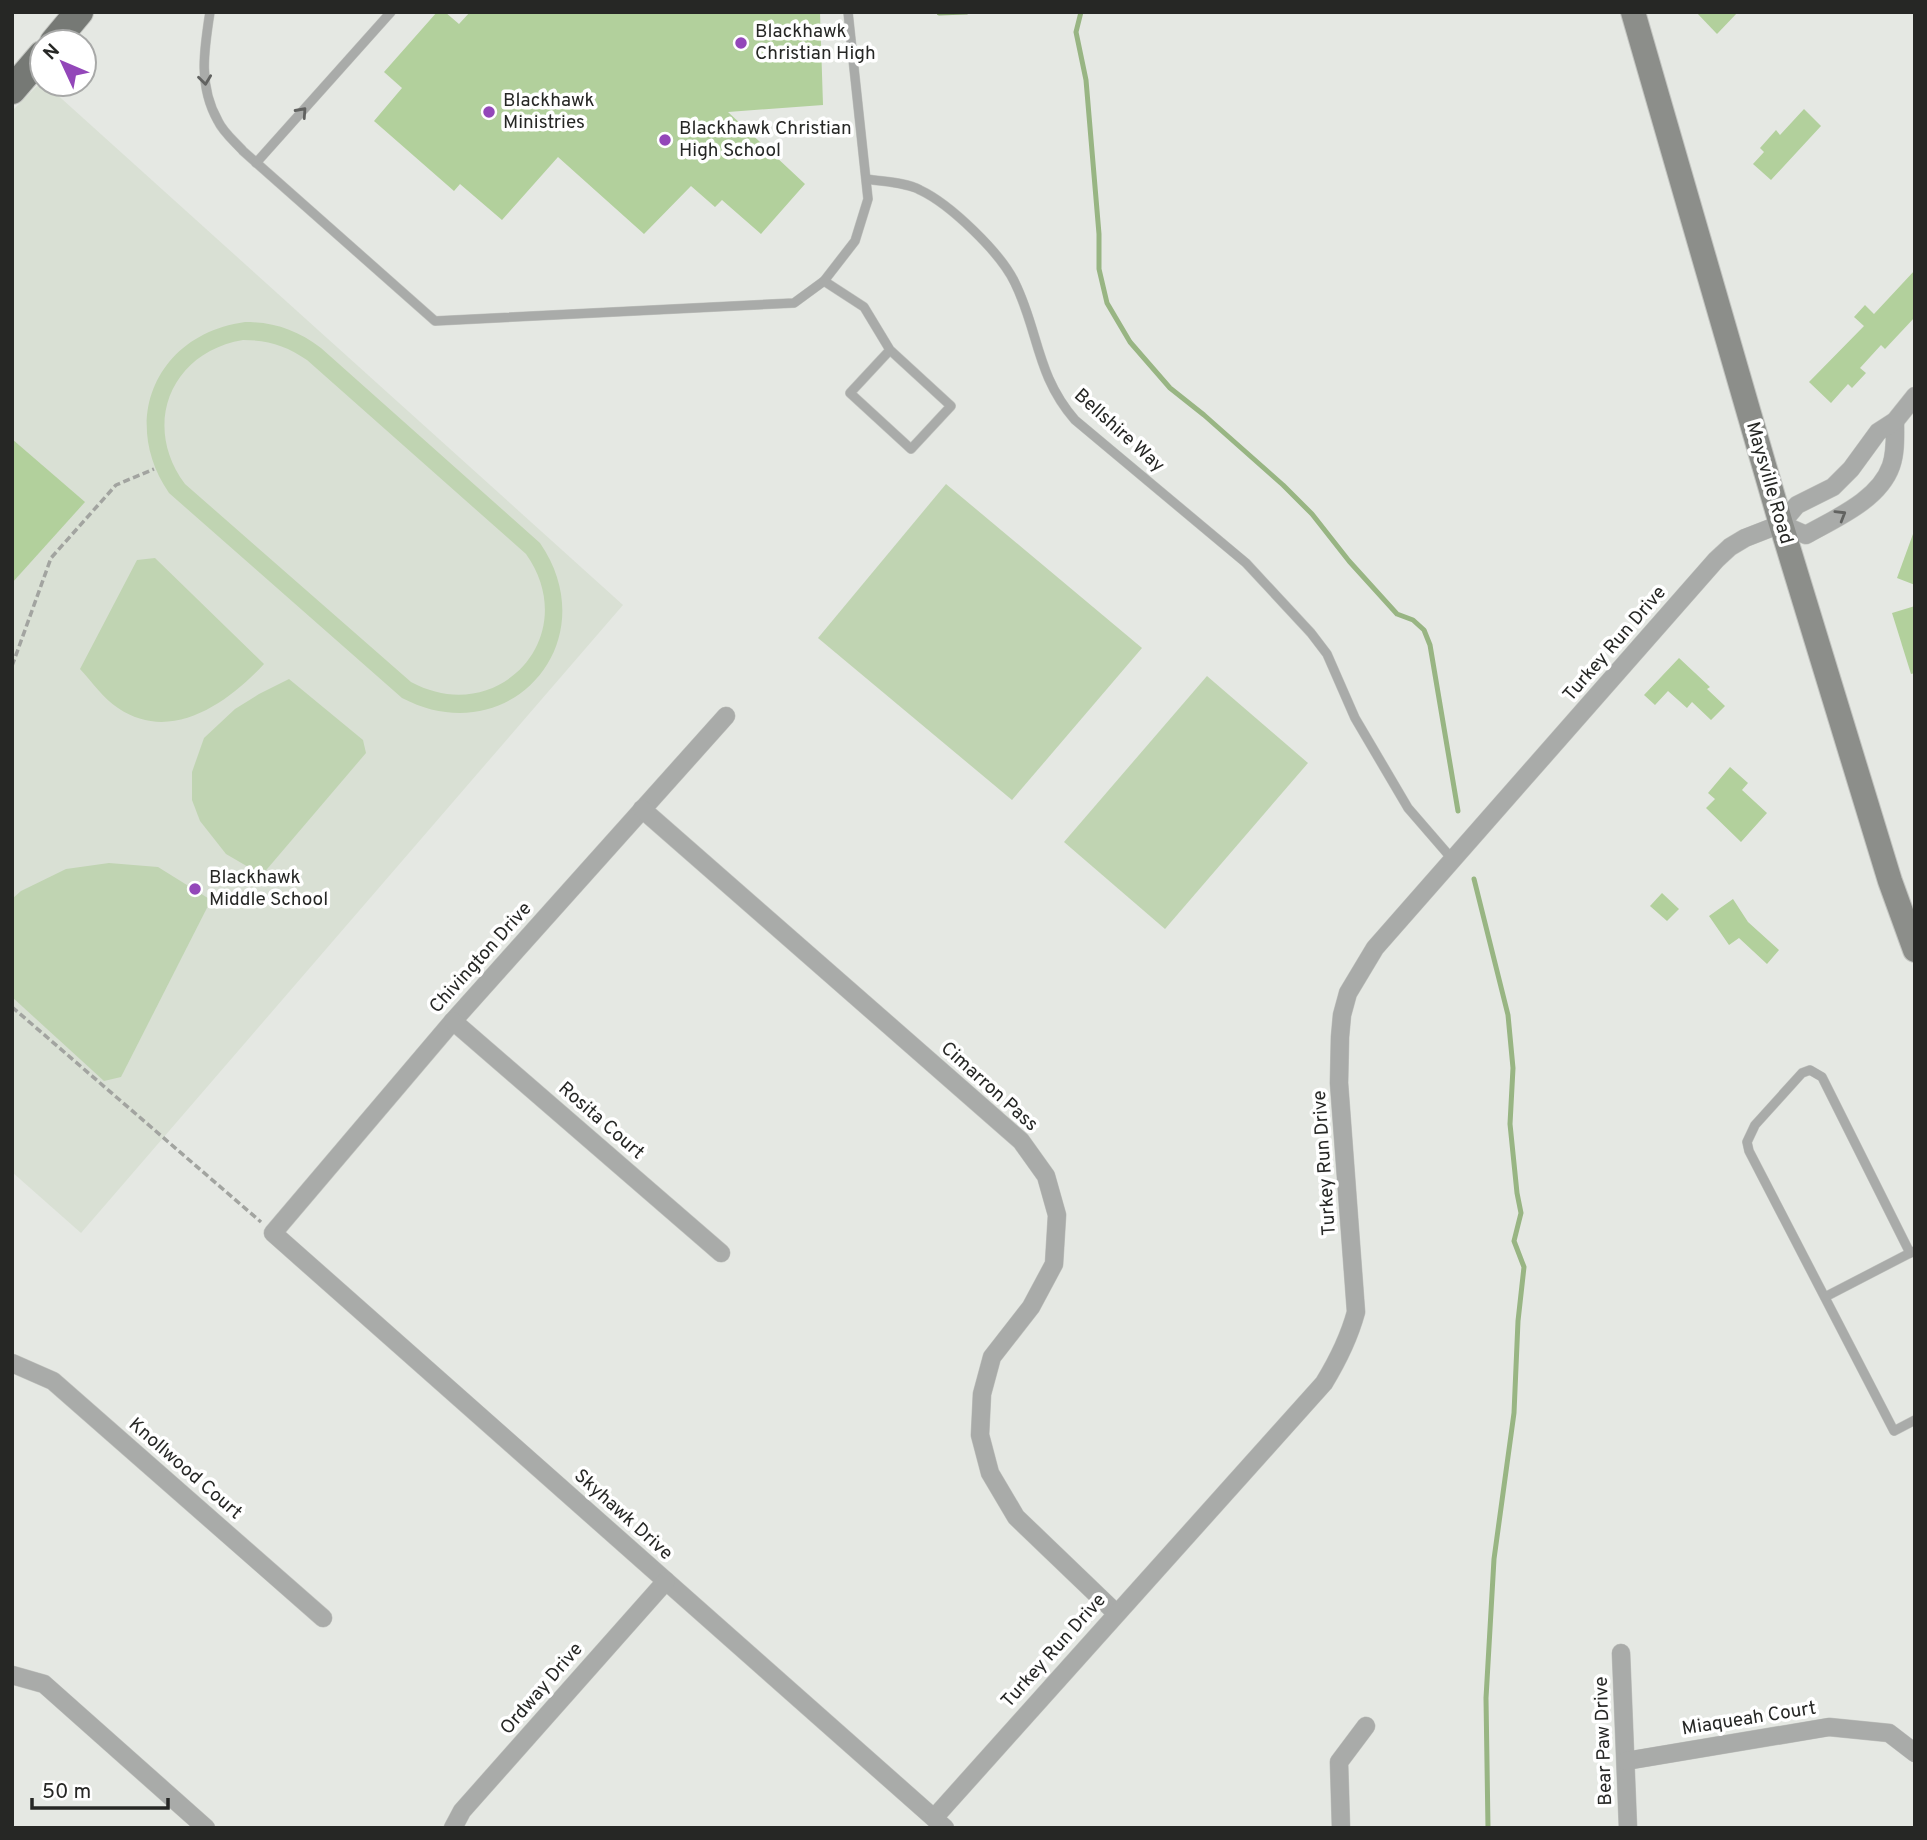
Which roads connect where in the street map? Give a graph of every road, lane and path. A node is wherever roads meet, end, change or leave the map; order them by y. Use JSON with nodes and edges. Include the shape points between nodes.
{"nodes":[{"id":1,"x":79,"y":12,"type":"edge"},
{"id":2,"x":210,"y":12,"type":"edge"},
{"id":3,"x":391,"y":12,"type":"edge"},
{"id":4,"x":848,"y":12,"type":"edge"},
{"id":5,"x":1633,"y":12,"type":"edge"},
{"id":6,"x":66,"y":28,"type":"edge"},
{"id":7,"x":28,"y":71,"type":"edge"},
{"id":8,"x":12,"y":90,"type":"edge"},
{"id":9,"x":256,"y":163,"type":"junction"},
{"id":10,"x":867,"y":179,"type":"junction"},
{"id":11,"x":824,"y":281,"type":"junction"},
{"id":12,"x":890,"y":350,"type":"junction"},
{"id":13,"x":1915,"y":396,"type":"edge"},
{"id":14,"x":1895,"y":421,"type":"junction"},
{"id":15,"x":155,"y":469,"type":"dead end"},
{"id":16,"x":1780,"y":524,"type":"junction"},
{"id":17,"x":12,"y":666,"type":"edge"},
{"id":18,"x":726,"y":716,"type":"dead end"},
{"id":19,"x":642,"y":809,"type":"junction"},
{"id":20,"x":1453,"y":860,"type":"junction"},
{"id":21,"x":1915,"y":950,"type":"edge"},
{"id":22,"x":12,"y":1007,"type":"edge"},
{"id":23,"x":453,"y":1021,"type":"junction"},
{"id":24,"x":273,"y":1233,"type":"junction"},
{"id":25,"x":1912,"y":1252,"type":"edge"},
{"id":26,"x":721,"y":1253,"type":"dead end"},
{"id":27,"x":1825,"y":1297,"type":"junction"},
{"id":28,"x":12,"y":1363,"type":"edge"},
{"id":29,"x":1915,"y":1420,"type":"edge"},
{"id":30,"x":666,"y":1581,"type":"junction"},
{"id":31,"x":1116,"y":1613,"type":"junction"},
{"id":32,"x":323,"y":1618,"type":"dead end"},
{"id":33,"x":1621,"y":1653,"type":"dead end"},
{"id":34,"x":12,"y":1675,"type":"edge"},
{"id":35,"x":1366,"y":1727,"type":"dead end"},
{"id":36,"x":1915,"y":1753,"type":"edge"},
{"id":37,"x":1626,"y":1761,"type":"junction"},
{"id":38,"x":940,"y":1823,"type":"edge"},
{"id":39,"x":206,"y":1828,"type":"edge"},
{"id":40,"x":453,"y":1828,"type":"edge"},
{"id":41,"x":1341,"y":1828,"type":"edge"},
{"id":42,"x":1628,"y":1828,"type":"edge"}],
"edges":[{"from":1,"to":6,"type":"main road"},
{"from":2,"to":9,"type":"lane","one_way":true,"via":[[203,64],[206,93],[218,123]]},
{"from":9,"to":3,"type":"lane","one_way":true},
{"from":4,"to":10,"type":"lane"},
{"from":5,"to":16,"type":"main road","name":"Maysville Road"},
{"from":7,"to":8,"type":"main road"},
{"from":9,"to":11,"type":"lane","via":[[435,321],[794,303]]},
{"from":10,"to":11,"type":"lane","via":[[868,199],[855,241]]},
{"from":10,"to":20,"type":"lane","name":"Bellshire Way","via":[[919,189],[998,256],[1015,282],[1058,401],[1246,563],[1311,633],[1327,654],[1355,718],[1408,808]]},
{"from":11,"to":12,"type":"lane","via":[[864,307]]},
{"from":12,"to":12,"type":"lane","via":[[951,405],[911,449],[850,393]]},
{"from":13,"to":14,"type":"street"},
{"from":14,"to":16,"type":"street","via":[[1878,432],[1833,487],[1797,505]]},
{"from":16,"to":14,"type":"street","one_way":true,"via":[[1807,535],[1868,496],[1891,466]]},
{"from":15,"to":17,"type":"path","via":[[116,485],[51,558]]},
{"from":16,"to":20,"type":"street","name":"Turkey Run Drive","via":[[1745,538],[1716,560]]},
{"from":16,"to":21,"type":"main road","name":"Maysville Road"},
{"from":18,"to":19,"type":"street","name":"Chivington Drive"},
{"from":19,"to":23,"type":"street","name":"Chivington Drive"},
{"from":19,"to":31,"type":"street","name":"Cimarron Pass","via":[[1021,1141],[1046,1177],[1057,1215],[1054,1264],[1031,1307],[992,1357],[982,1394],[980,1435],[990,1473],[1016,1517]]},
{"from":20,"to":31,"type":"street","name":"Turkey Run Drive","via":[[1375,948],[1348,993],[1342,1015],[1339,1083],[1356,1290],[1351,1333],[1324,1382]]},
{"from":22,"to":24,"type":"path"},
{"from":23,"to":24,"type":"street","name":"Chivington Drive"},
{"from":23,"to":26,"type":"street","name":"Rosita Court"},
{"from":24,"to":30,"type":"street","name":"Skyhawk Drive"},
{"from":25,"to":27,"type":"lane"},
{"from":25,"to":27,"type":"lane","via":[[1822,1077],[1810,1070],[1802,1073],[1755,1125],[1747,1142]]},
{"from":27,"to":29,"type":"lane","via":[[1894,1431]]},
{"from":28,"to":32,"type":"street","name":"Knollwood Court","via":[[53,1381]]},
{"from":30,"to":38,"type":"street","name":"Skyhawk Drive"},
{"from":30,"to":40,"type":"street","name":"Ordway Drive","via":[[463,1811]]},
{"from":31,"to":38,"type":"street","name":"Turkey Run Drive"},
{"from":33,"to":37,"type":"street","name":"Bear Paw Drive"},
{"from":34,"to":39,"type":"street","via":[[44,1684]]},
{"from":35,"to":41,"type":"street","via":[[1339,1762]]},
{"from":36,"to":37,"type":"street","name":"Miaqueah Court","via":[[1889,1733],[1829,1727]]},
{"from":37,"to":42,"type":"street","name":"Bear Paw Drive"}]}
